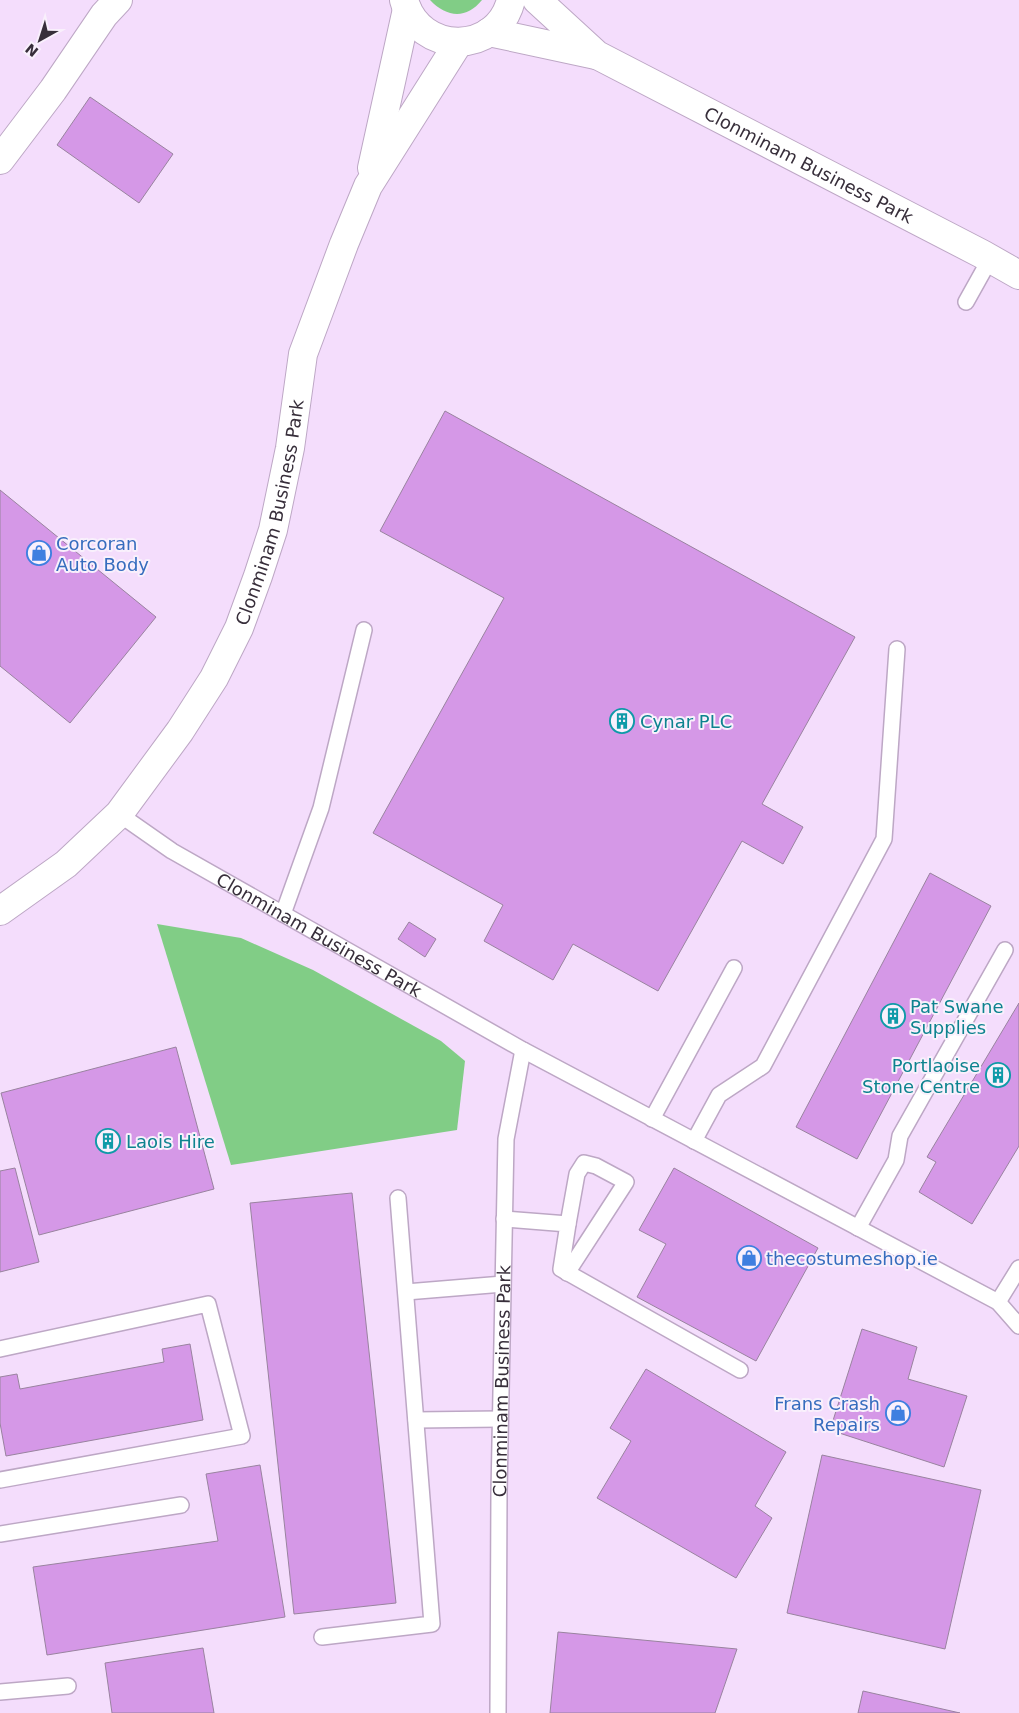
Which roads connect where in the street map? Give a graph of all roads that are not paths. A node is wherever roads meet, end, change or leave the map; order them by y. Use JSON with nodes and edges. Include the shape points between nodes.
{"nodes":[{"id":1,"x":118,"y":0,"type":"edge"},
{"id":2,"x":511,"y":0,"type":"edge"},
{"id":3,"x":537,"y":0,"type":"edge"},
{"id":4,"x":406,"y":5,"type":"edge"},
{"id":5,"x":489,"y":32,"type":"junction"},
{"id":6,"x":459,"y":42,"type":"junction"},
{"id":7,"x":597,"y":55,"type":"junction"},
{"id":8,"x":0,"y":160,"type":"edge"},
{"id":9,"x":368,"y":186,"type":"junction"},
{"id":10,"x":990,"y":259,"type":"junction"},
{"id":11,"x":1019,"y":275,"type":"edge"},
{"id":12,"x":966,"y":302,"type":"dead end"},
{"id":13,"x":364,"y":630,"type":"dead end"},
{"id":14,"x":897,"y":649,"type":"dead end"},
{"id":15,"x":119,"y":814,"type":"junction"},
{"id":16,"x":0,"y":911,"type":"edge"},
{"id":17,"x":283,"y":914,"type":"junction"},
{"id":18,"x":1005,"y":950,"type":"dead end"},
{"id":19,"x":734,"y":968,"type":"dead end"},
{"id":20,"x":523,"y":1050,"type":"junction"},
{"id":21,"x":652,"y":1119,"type":"junction"},
{"id":22,"x":694,"y":1141,"type":"junction"},
{"id":23,"x":398,"y":1198,"type":"dead end"},
{"id":24,"x":504,"y":1219,"type":"junction"},
{"id":25,"x":568,"y":1224,"type":"junction"},
{"id":26,"x":858,"y":1228,"type":"junction"},
{"id":27,"x":1019,"y":1268,"type":"edge"},
{"id":28,"x":568,"y":1273,"type":"junction"},
{"id":29,"x":503,"y":1284,"type":"junction"},
{"id":30,"x":406,"y":1292,"type":"junction"},
{"id":31,"x":998,"y":1302,"type":"junction"},
{"id":32,"x":1019,"y":1326,"type":"edge"},
{"id":33,"x":0,"y":1349,"type":"edge"},
{"id":34,"x":740,"y":1370,"type":"dead end"},
{"id":35,"x":500,"y":1419,"type":"junction"},
{"id":36,"x":416,"y":1420,"type":"junction"},
{"id":37,"x":0,"y":1480,"type":"edge"},
{"id":38,"x":181,"y":1505,"type":"dead end"},
{"id":39,"x":0,"y":1534,"type":"edge"},
{"id":40,"x":322,"y":1638,"type":"dead end"},
{"id":41,"x":68,"y":1686,"type":"dead end"},
{"id":42,"x":0,"y":1692,"type":"edge"},
{"id":43,"x":498,"y":1713,"type":"edge"}],
"edges":[{"from":1,"to":8,"type":"street"},
{"from":2,"to":5,"type":"street","via":[[501,21]]},
{"from":3,"to":7,"type":"street","name":"Clonminam Business Park"},
{"from":4,"to":6,"type":"street","via":[[416,23],[428,34]]},
{"from":4,"to":9,"type":"street","name":"Clonminam Business Park"},
{"from":5,"to":6,"type":"street"},
{"from":5,"to":7,"type":"street","name":"Clonminam Business Park"},
{"from":6,"to":9,"type":"street","name":"Clonminam Business Park"},
{"from":7,"to":10,"type":"street","name":"Clonminam Business Park"},
{"from":9,"to":15,"type":"street","name":"Clonminam Business Park","via":[[303,354],[290,448],[273,530],[238,628],[209,686]]},
{"from":10,"to":11,"type":"street","name":"Clonminam Business Park"},
{"from":10,"to":12,"type":"lane"},
{"from":13,"to":17,"type":"lane","via":[[321,808]]},
{"from":14,"to":22,"type":"lane","via":[[884,839],[763,1066],[719,1095]]},
{"from":15,"to":16,"type":"street","name":"Clonminam Business Park","via":[[66,864]]},
{"from":15,"to":17,"type":"lane","name":"Clonminam Business Park","via":[[172,852]]},
{"from":17,"to":20,"type":"lane","name":"Clonminam Business Park"},
{"from":18,"to":26,"type":"lane","via":[[900,1136],[896,1160]]},
{"from":19,"to":21,"type":"lane"},
{"from":20,"to":21,"type":"lane","name":"Clonminam Business Park"},
{"from":20,"to":24,"type":"lane","name":"Clonminam Business Park","via":[[506,1138]]},
{"from":21,"to":22,"type":"lane","name":"Clonminam Business Park"},
{"from":22,"to":26,"type":"lane","name":"Clonminam Business Park"},
{"from":23,"to":30,"type":"lane"},
{"from":24,"to":25,"type":"lane"},
{"from":24,"to":29,"type":"lane","name":"Clonminam Business Park"},
{"from":25,"to":28,"type":"lane","via":[[561,1269]]},
{"from":25,"to":28,"type":"lane","via":[[577,1174],[584,1163],[626,1182]]},
{"from":26,"to":31,"type":"lane","name":"Clonminam Business Park"},
{"from":27,"to":31,"type":"lane"},
{"from":28,"to":34,"type":"lane"},
{"from":29,"to":30,"type":"lane"},
{"from":29,"to":35,"type":"lane","name":"Clonminam Business Park"},
{"from":30,"to":36,"type":"lane"},
{"from":31,"to":32,"type":"lane","name":"Clonminam Business Park"},
{"from":33,"to":37,"type":"lane","via":[[208,1304],[242,1436]]},
{"from":35,"to":36,"type":"lane"},
{"from":35,"to":43,"type":"lane","name":"Clonminam Business Park"},
{"from":36,"to":40,"type":"lane","via":[[432,1624]]},
{"from":38,"to":39,"type":"lane"},
{"from":41,"to":42,"type":"lane"}]}
